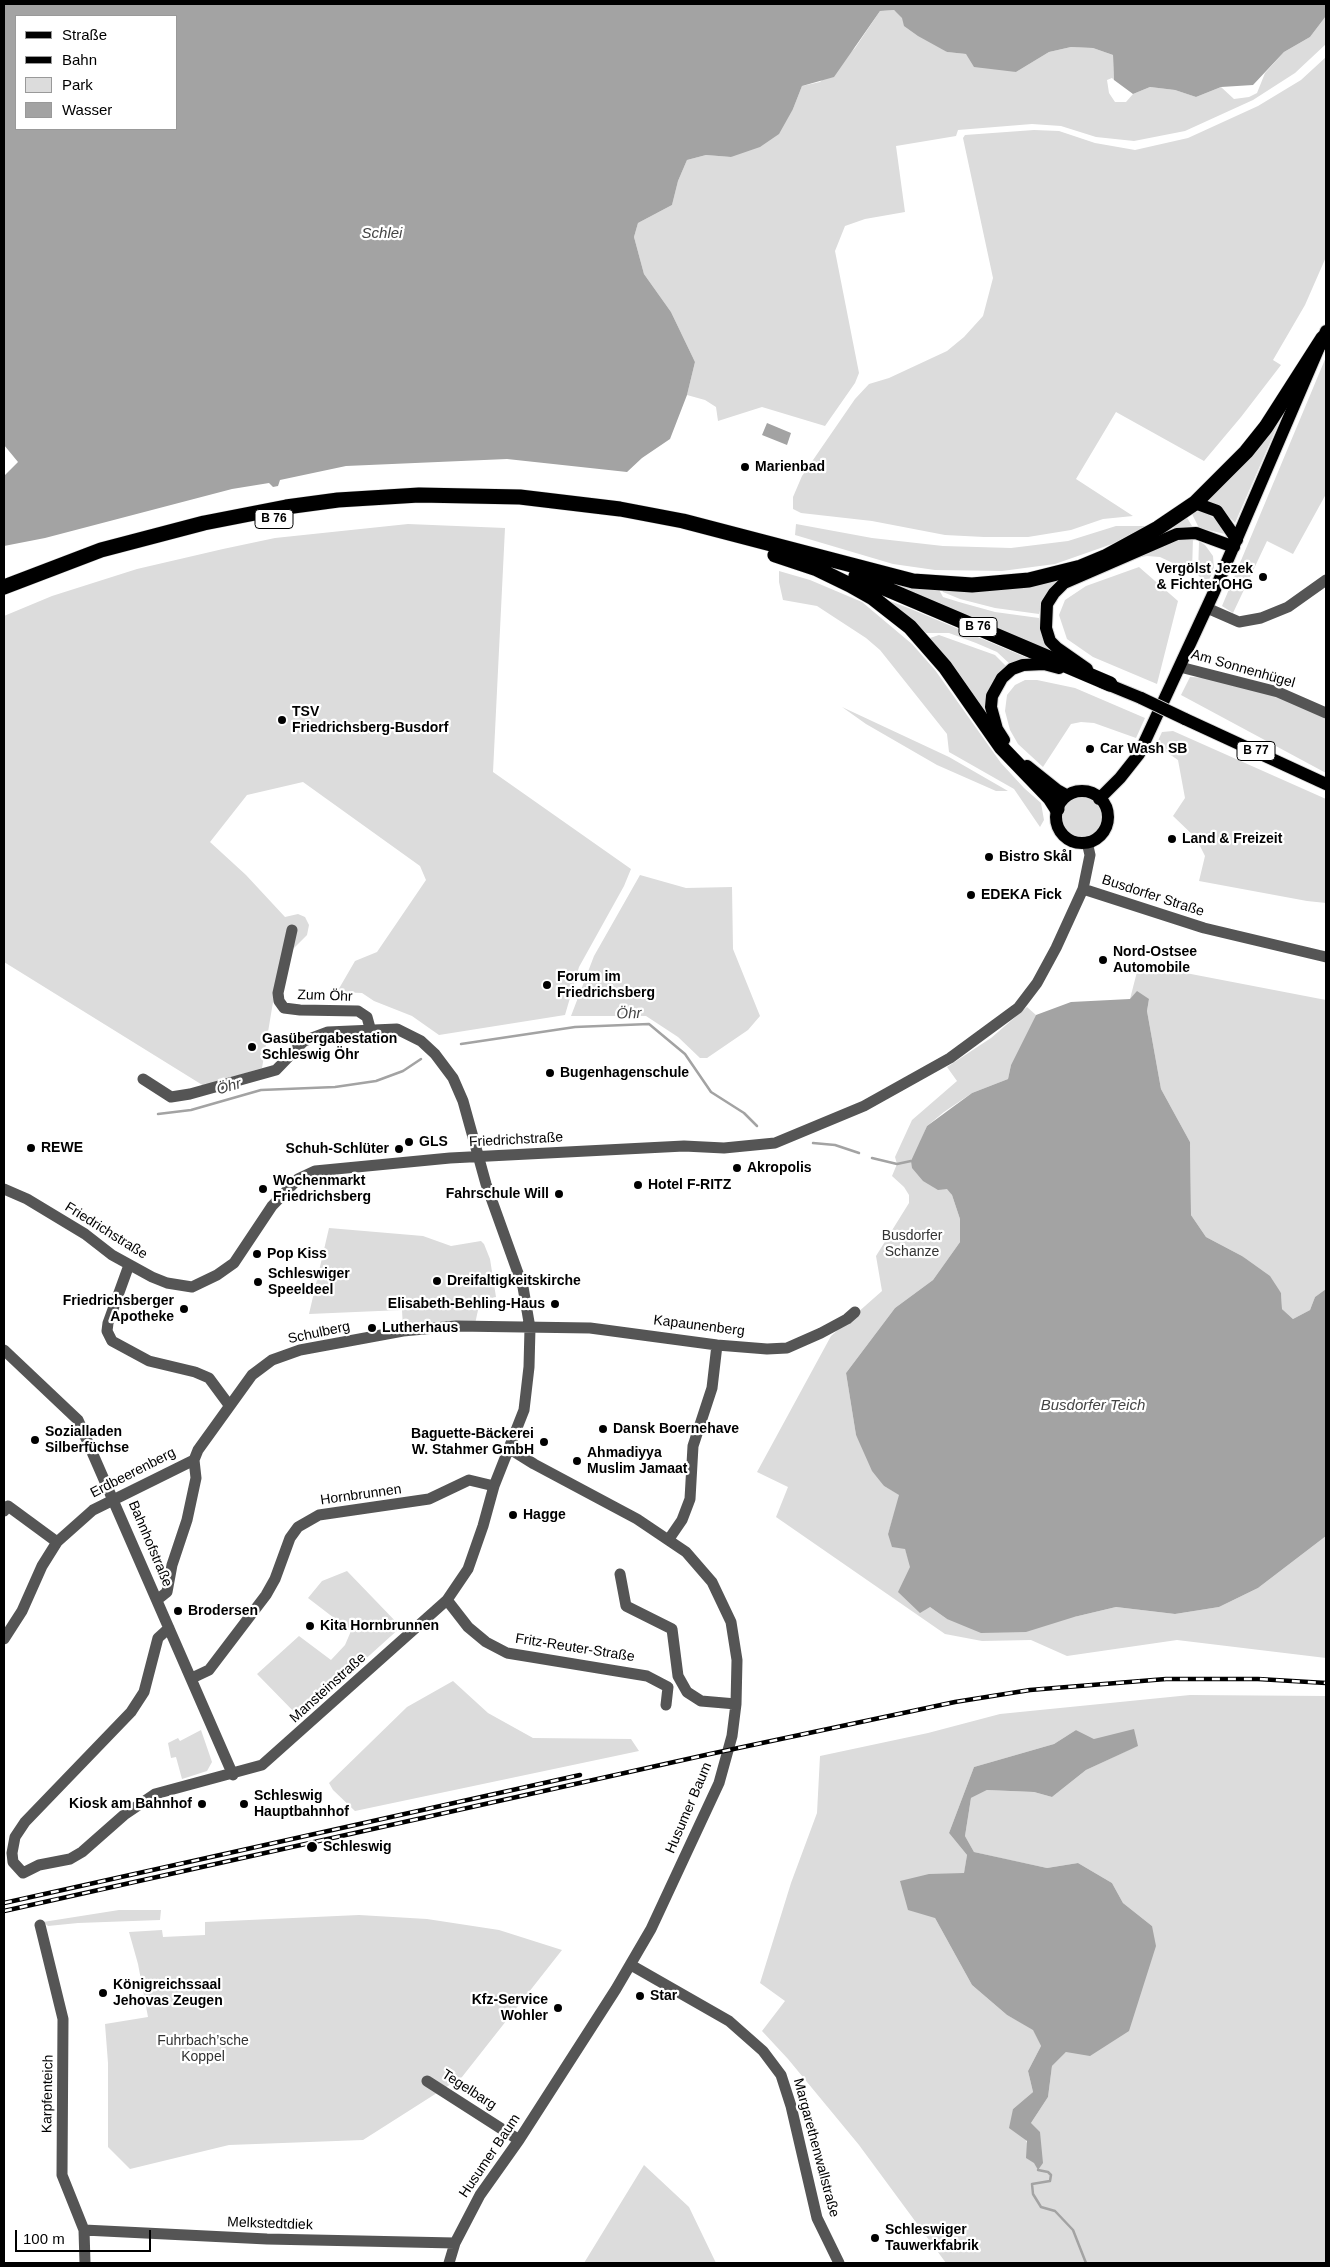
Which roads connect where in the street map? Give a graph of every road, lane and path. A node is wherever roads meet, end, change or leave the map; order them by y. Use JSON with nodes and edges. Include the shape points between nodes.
{"nodes":[{"id":1,"x":1325,"y":335,"type":"edge"},
{"id":2,"x":1195,"y":502,"type":"junction"},
{"id":3,"x":1236,"y":543,"type":"junction"},
{"id":4,"x":818,"y":564,"type":"junction"},
{"id":5,"x":1326,"y":580,"type":"edge"},
{"id":6,"x":4,"y":587,"type":"edge"},
{"id":7,"x":4,"y":596,"type":"edge"},
{"id":8,"x":1207,"y":608,"type":"junction"},
{"id":9,"x":1180,"y":667,"type":"junction"},
{"id":10,"x":1110,"y":684,"type":"junction"},
{"id":11,"x":1326,"y":713,"type":"edge"},
{"id":12,"x":1326,"y":784,"type":"edge"},
{"id":13,"x":1070,"y":794,"type":"junction"},
{"id":14,"x":1099,"y":798,"type":"junction"},
{"id":15,"x":1057,"y":809,"type":"junction"},
{"id":16,"x":1087,"y":842,"type":"junction"},
{"id":17,"x":1083,"y":889,"type":"junction"},
{"id":18,"x":292,"y":930,"type":"dead end"},
{"id":19,"x":1326,"y":957,"type":"edge"},
{"id":20,"x":370,"y":1028,"type":"junction"},
{"id":21,"x":144,"y":1079,"type":"dead end"},
{"id":22,"x":775,"y":1143,"type":"joint"},
{"id":23,"x":480,"y":1157,"type":"junction"},
{"id":24,"x":4,"y":1189,"type":"edge"},
{"id":25,"x":129,"y":1265,"type":"junction"},
{"id":26,"x":855,"y":1312,"type":"dead end"},
{"id":27,"x":530,"y":1328,"type":"junction"},
{"id":28,"x":717,"y":1345,"type":"junction"},
{"id":29,"x":4,"y":1350,"type":"edge"},
{"id":30,"x":229,"y":1405,"type":"junction"},
{"id":31,"x":510,"y":1449,"type":"junction"},
{"id":32,"x":194,"y":1460,"type":"junction"},
{"id":33,"x":494,"y":1486,"type":"junction"},
{"id":34,"x":114,"y":1500,"type":"junction"},
{"id":35,"x":4,"y":1511,"type":"edge"},
{"id":36,"x":669,"y":1539,"type":"junction"},
{"id":37,"x":57,"y":1542,"type":"junction"},
{"id":38,"x":620,"y":1574,"type":"dead end"},
{"id":39,"x":157,"y":1600,"type":"junction"},
{"id":40,"x":447,"y":1600,"type":"junction"},
{"id":41,"x":169,"y":1628,"type":"junction"},
{"id":42,"x":4,"y":1639,"type":"edge"},
{"id":43,"x":192,"y":1678,"type":"junction"},
{"id":44,"x":736,"y":1704,"type":"junction"},
{"id":45,"x":666,"y":1705,"type":"dead end"},
{"id":46,"x":233,"y":1775,"type":"junction"},
{"id":47,"x":40,"y":1925,"type":"dead end"},
{"id":48,"x":631,"y":1965,"type":"junction"},
{"id":49,"x":427,"y":2081,"type":"dead end"},
{"id":50,"x":519,"y":2140,"type":"junction"},
{"id":51,"x":84,"y":2230,"type":"junction"},
{"id":52,"x":454,"y":2243,"type":"junction"},
{"id":53,"x":85,"y":2263,"type":"edge"},
{"id":54,"x":449,"y":2263,"type":"edge"},
{"id":55,"x":839,"y":2263,"type":"edge"}],
"edges":[{"from":1,"to":2,"type":"highway","via":[[1266,427],[1225,475]]},
{"from":1,"to":3,"type":"main road"},
{"from":2,"to":3,"type":"main road","via":[[1216,511]]},
{"from":2,"to":4,"type":"highway","via":[[1158,528],[1105,557],[1081,567],[1029,580],[972,585],[913,581]]},
{"from":3,"to":8,"type":"main road"},
{"from":3,"to":10,"type":"main road","via":[[1196,533],[1177,534],[1080,574],[1054,593],[1045,617],[1050,641]]},
{"from":4,"to":6,"type":"highway","number":"B 76","via":[[683,521],[620,508],[520,497],[419,495],[338,500],[204,523],[100,550]]},
{"from":4,"to":7,"type":"highway","number":"B 76","via":[[616,518],[555,509],[419,505],[337,510],[204,532],[104,559]]},
{"from":4,"to":10,"type":"highway","number":"B 76","via":[[845,572]]},
{"from":4,"to":15,"type":"highway","via":[[873,598],[910,627],[945,667],[1001,747]]},
{"from":5,"to":8,"type":"street","via":[[1288,607],[1261,618],[1239,622]]},
{"from":8,"to":9,"type":"main road"},
{"from":9,"to":11,"type":"street","name":"Am Sonnenhügel","via":[[1278,692]]},
{"from":9,"to":14,"type":"main road","via":[[1139,754]]},
{"from":10,"to":12,"type":"main road","number":"B 77","bridge":true},
{"from":10,"to":13,"type":"main road","via":[[1034,663],[1012,669],[996,686],[992,696],[993,718],[1006,744],[1050,785],[1066,795]]},
{"from":13,"to":14,"type":"main road","via":[[1086,792]]},
{"from":13,"to":15,"type":"main road"},
{"from":14,"to":16,"type":"main road","via":[[1106,811],[1106,825],[1096,839]]},
{"from":15,"to":16,"type":"main road","via":[[1056,822],[1064,836]]},
{"from":16,"to":17,"type":"street","via":[[1090,855]]},
{"from":17,"to":19,"type":"street","name":"Busdorfer Straße","via":[[1204,928]]},
{"from":17,"to":22,"type":"street","name":"Busdorfer Straße","via":[[1037,983],[1018,1008],[950,1058],[881,1097]]},
{"from":18,"to":20,"type":"street","name":"Zum Öhr","via":[[278,993],[284,1008],[358,1011],[367,1017]]},
{"from":20,"to":21,"type":"street","via":[[314,1036],[304,1041],[276,1070],[190,1094],[171,1097]]},
{"from":20,"to":23,"type":"street","via":[[397,1029],[421,1041],[435,1054],[463,1101]]},
{"from":22,"to":23,"type":"street","name":"Friedrichstraße","via":[[724,1148],[684,1146]]},
{"from":23,"to":25,"type":"street","name":"Friedrichstraße","via":[[315,1172],[298,1179],[272,1206],[234,1263],[201,1284],[183,1286],[167,1283]]},
{"from":23,"to":27,"type":"street","via":[[523,1288]]},
{"from":24,"to":25,"type":"street","name":"Friedrichstraße","via":[[68,1224]]},
{"from":25,"to":30,"type":"street","via":[[108,1323],[107,1331],[112,1341],[149,1361],[209,1378]]},
{"from":26,"to":28,"type":"street","name":"Kapaunenberg","via":[[821,1333],[787,1348]]},
{"from":27,"to":28,"type":"street","name":"Kapaunenberg","via":[[590,1328]]},
{"from":27,"to":30,"type":"street","name":"Schulberg","via":[[456,1326],[403,1331],[300,1350],[272,1360],[252,1376]]},
{"from":27,"to":31,"type":"street","via":[[524,1410]]},
{"from":28,"to":36,"type":"street","via":[[712,1388],[693,1446],[690,1498],[682,1520]]},
{"from":29,"to":34,"type":"street","name":"Bahnhofstraße","via":[[78,1420]]},
{"from":30,"to":32,"type":"street","name":"Schulberg"},
{"from":31,"to":33,"type":"street","name":"Mansteinstraße"},
{"from":31,"to":36,"type":"street","name":"Husumer Baum"},
{"from":32,"to":34,"type":"street","name":"Erdbeerenberg"},
{"from":32,"to":39,"type":"street","via":[[196,1478],[187,1520],[172,1564],[167,1592]]},
{"from":33,"to":40,"type":"street","name":"Mansteinstraße","via":[[468,1569]]},
{"from":33,"to":43,"type":"street","name":"Hornbrunnen","via":[[469,1480],[429,1499],[319,1515],[298,1527],[290,1538],[266,1595],[209,1670]]},
{"from":34,"to":37,"type":"street","name":"Erdbeerenberg","via":[[93,1510]]},
{"from":34,"to":39,"type":"street","name":"Bahnhofstraße"},
{"from":35,"to":37,"type":"street","via":[[8,1506]]},
{"from":36,"to":44,"type":"street","name":"Husumer Baum","via":[[686,1552],[712,1582],[731,1622],[737,1660]]},
{"from":37,"to":42,"type":"street","name":"Erdbeerenberg"},
{"from":38,"to":44,"type":"street","via":[[626,1606],[672,1629],[678,1676],[687,1692],[701,1701]]},
{"from":39,"to":41,"type":"street","name":"Bahnhofstraße"},
{"from":40,"to":45,"type":"street","name":"Fritz-Reuter-Straße","via":[[468,1627],[507,1653],[647,1676],[668,1687]]},
{"from":40,"to":46,"type":"street","name":"Mansteinstraße","via":[[262,1766]]},
{"from":41,"to":43,"type":"street","name":"Bahnhofstraße"},
{"from":41,"to":46,"type":"street","name":"Mansteinstraße","via":[[158,1638],[144,1692],[131,1712],[25,1822],[15,1837],[13,1862],[23,1873],[39,1865],[70,1859],[124,1815],[156,1794]]},
{"from":43,"to":46,"type":"street","name":"Bahnhofstraße"},
{"from":44,"to":48,"type":"street","name":"Husumer Baum","via":[[732,1736],[718,1784],[670,1890]]},
{"from":47,"to":51,"type":"street","name":"Karpfenteich","via":[[63,2019],[62,2175]]},
{"from":48,"to":50,"type":"street","name":"Husumer Baum"},
{"from":48,"to":55,"type":"street","name":"Margarethenwallstraße","via":[[729,2021],[763,2051],[781,2075],[817,2218]]},
{"from":49,"to":50,"type":"street","name":"Tegelbarg"},
{"from":50,"to":52,"type":"street","name":"Husumer Baum","via":[[480,2195]]},
{"from":51,"to":52,"type":"street","name":"Melkstedtdiek","via":[[267,2239]]},
{"from":51,"to":53,"type":"street","name":"Karpfenteich"},
{"from":52,"to":54,"type":"street","name":"Husumer Baum"}]}
